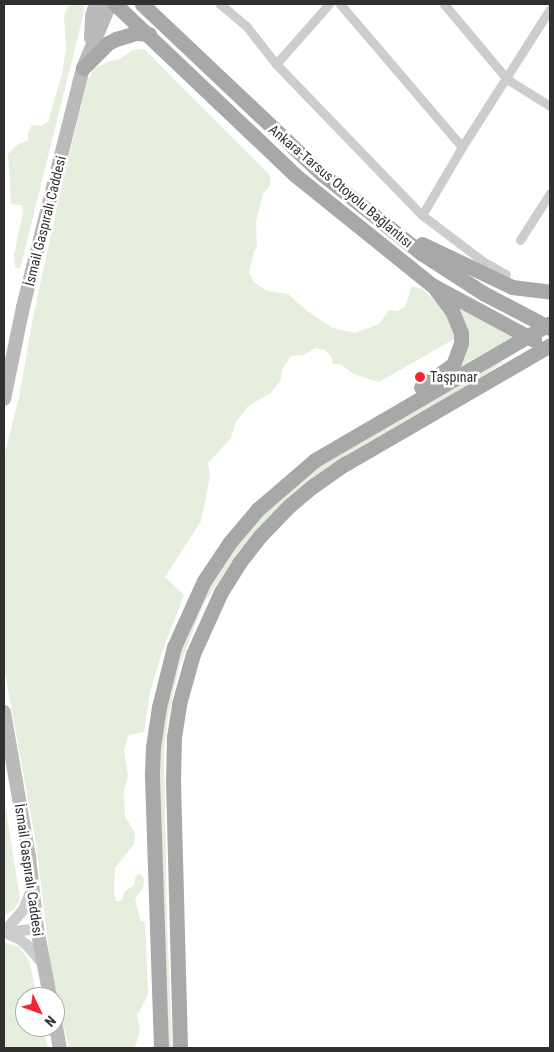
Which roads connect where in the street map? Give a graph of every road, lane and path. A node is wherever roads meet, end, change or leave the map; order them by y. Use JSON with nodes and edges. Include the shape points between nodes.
{"nodes":[{"id":1,"x":96,"y":4,"type":"edge"},
{"id":2,"x":110,"y":4,"type":"edge"},
{"id":3,"x":116,"y":4,"type":"edge"},
{"id":4,"x":142,"y":4,"type":"edge"},
{"id":5,"x":222,"y":4,"type":"edge"},
{"id":6,"x":329,"y":4,"type":"edge"},
{"id":7,"x":340,"y":4,"type":"edge"},
{"id":8,"x":446,"y":4,"type":"edge"},
{"id":9,"x":550,"y":9,"type":"edge"},
{"id":10,"x":149,"y":34,"type":"junction"},
{"id":11,"x":91,"y":44,"type":"junction"},
{"id":12,"x":276,"y":64,"type":"junction"},
{"id":13,"x":83,"y":68,"type":"junction"},
{"id":14,"x":507,"y":79,"type":"junction"},
{"id":15,"x":550,"y":106,"type":"edge"},
{"id":16,"x":462,"y":147,"type":"junction"},
{"id":17,"x":550,"y":193,"type":"edge"},
{"id":18,"x":422,"y":215,"type":"junction"},
{"id":19,"x":384,"y":224,"type":"junction"},
{"id":20,"x":520,"y":240,"type":"dead end"},
{"id":21,"x":506,"y":274,"type":"dead end"},
{"id":22,"x":432,"y":285,"type":"junction"},
{"id":23,"x":550,"y":292,"type":"edge"},
{"id":24,"x":549,"y":326,"type":"edge"},
{"id":25,"x":527,"y":336,"type":"junction"},
{"id":26,"x":548,"y":346,"type":"edge"},
{"id":27,"x":4,"y":399,"type":"edge"},
{"id":28,"x":334,"y":448,"type":"junction"},
{"id":29,"x":4,"y":712,"type":"edge"},
{"id":30,"x":32,"y":886,"type":"junction"},
{"id":31,"x":37,"y":928,"type":"junction"},
{"id":32,"x":4,"y":932,"type":"edge"},
{"id":33,"x":44,"y":966,"type":"junction"},
{"id":34,"x":48,"y":987,"type":"edge"},
{"id":35,"x":161,"y":1048,"type":"edge"},
{"id":36,"x":180,"y":1048,"type":"edge"}],
"edges":[{"from":1,"to":11,"type":"main road","name":"İsmail Gaspıralı Caddesi"},
{"from":2,"to":11,"type":"main road","name":"İsmail Gaspıralı Caddesi"},
{"from":3,"to":10,"type":"main road","name":"Ankara-Tarsus Otoyolu Bağlantısı"},
{"from":4,"to":19,"type":"main road","name":"Ankara-Tarsus Otoyolu Bağlantısı","via":[[269,126]]},
{"from":5,"to":12,"type":"street","via":[[247,27]]},
{"from":6,"to":12,"type":"street"},
{"from":7,"to":16,"type":"street"},
{"from":8,"to":14,"type":"street"},
{"from":9,"to":14,"type":"street"},
{"from":10,"to":13,"type":"main road","via":[[136,33],[116,39]]},
{"from":10,"to":22,"type":"main road","name":"Ankara-Tarsus Otoyolu Bağlantısı","via":[[295,175]]},
{"from":11,"to":13,"type":"main road","name":"İsmail Gaspıralı Caddesi"},
{"from":12,"to":18,"type":"street"},
{"from":13,"to":27,"type":"main road","name":"İsmail Gaspıralı Caddesi","via":[[23,307]]},
{"from":14,"to":15,"type":"street"},
{"from":14,"to":16,"type":"street"},
{"from":16,"to":18,"type":"street"},
{"from":17,"to":20,"type":"street"},
{"from":18,"to":21,"type":"street","via":[[476,256]]},
{"from":19,"to":23,"type":"main road","via":[[512,287]]},
{"from":19,"to":24,"type":"main road","name":"Ankara-Tarsus Otoyolu Bağlantısı","via":[[452,274]]},
{"from":22,"to":25,"type":"main road","name":"Ankara-Tarsus Otoyolu Bağlantısı"},
{"from":22,"to":28,"type":"main road","via":[[452,311],[461,333],[461,343],[452,365]]},
{"from":24,"to":25,"type":"main road"},
{"from":25,"to":26,"type":"main road","name":"Ankara-Tarsus Otoyolu Bağlantısı"},
{"from":25,"to":28,"type":"main road"},
{"from":26,"to":36,"type":"main road","via":[[345,464],[313,486],[260,536],[239,563],[215,604],[199,636],[186,675],[174,737]]},
{"from":28,"to":35,"type":"main road","via":[[272,495],[230,542],[189,610],[166,674],[152,762]]},
{"from":29,"to":30,"type":"main road","name":"İsmail Gaspıralı Caddesi"},
{"from":30,"to":31,"type":"main road","name":"İsmail Gaspıralı Caddesi"},
{"from":30,"to":32,"type":"street","via":[[23,909]]},
{"from":31,"to":32,"type":"street"},
{"from":31,"to":33,"type":"main road","name":"İsmail Gaspıralı Caddesi"},
{"from":32,"to":33,"type":"street","via":[[28,945]]},
{"from":33,"to":34,"type":"main road","name":"İsmail Gaspıralı Caddesi"}]}
